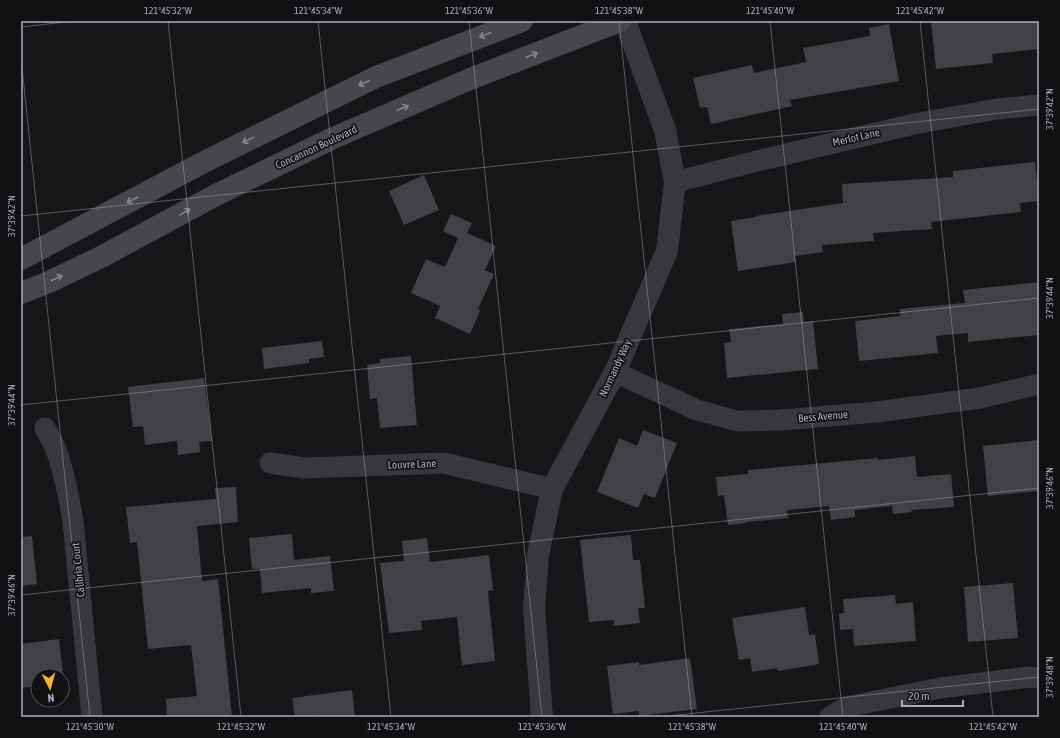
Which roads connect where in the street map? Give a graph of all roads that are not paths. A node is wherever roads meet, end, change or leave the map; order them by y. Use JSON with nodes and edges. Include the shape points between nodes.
{"nodes":[{"id":1,"x":522,"y":21,"type":"edge"},
{"id":2,"x":620,"y":21,"type":"edge"},
{"id":3,"x":625,"y":21,"type":"edge"},
{"id":4,"x":1039,"y":105,"type":"edge"},
{"id":5,"x":675,"y":182,"type":"junction"},
{"id":6,"x":21,"y":259,"type":"edge"},
{"id":7,"x":21,"y":293,"type":"edge"},
{"id":8,"x":615,"y":372,"type":"junction"},
{"id":9,"x":1039,"y":384,"type":"edge"},
{"id":10,"x":45,"y":428,"type":"dead end"},
{"id":11,"x":270,"y":463,"type":"dead end"},
{"id":12,"x":552,"y":489,"type":"junction"},
{"id":13,"x":1039,"y":678,"type":"edge"},
{"id":14,"x":92,"y":717,"type":"edge"},
{"id":15,"x":542,"y":717,"type":"edge"},
{"id":16,"x":830,"y":717,"type":"edge"}],
"edges":[{"from":1,"to":6,"type":"main road","one_way":true,"via":[[376,77],[202,163]]},
{"from":7,"to":2,"type":"main road","name":"Concannon Boulevard","one_way":true,"via":[[103,256],[214,196],[331,139],[470,79]]},
{"from":3,"to":5,"type":"street","name":"Normandy Way","via":[[665,130]]},
{"from":4,"to":5,"type":"street","name":"Merlot Lane","via":[[997,109],[914,124]]},
{"from":5,"to":8,"type":"street","name":"Normandy Way","via":[[667,251]]},
{"from":8,"to":9,"type":"street","name":"Bess Avenue","via":[[697,410],[737,421],[877,412],[980,398]]},
{"from":8,"to":12,"type":"street","name":"Normandy Way"},
{"from":10,"to":14,"type":"street","name":"Calibria Court","via":[[60,464],[73,521]]},
{"from":11,"to":12,"type":"street","name":"Louvre Lane","via":[[305,468],[444,463]]},
{"from":12,"to":15,"type":"street","name":"Normandy Way","via":[[538,555],[534,608]]},
{"from":13,"to":16,"type":"street","via":[[940,688],[846,707]]}]}
